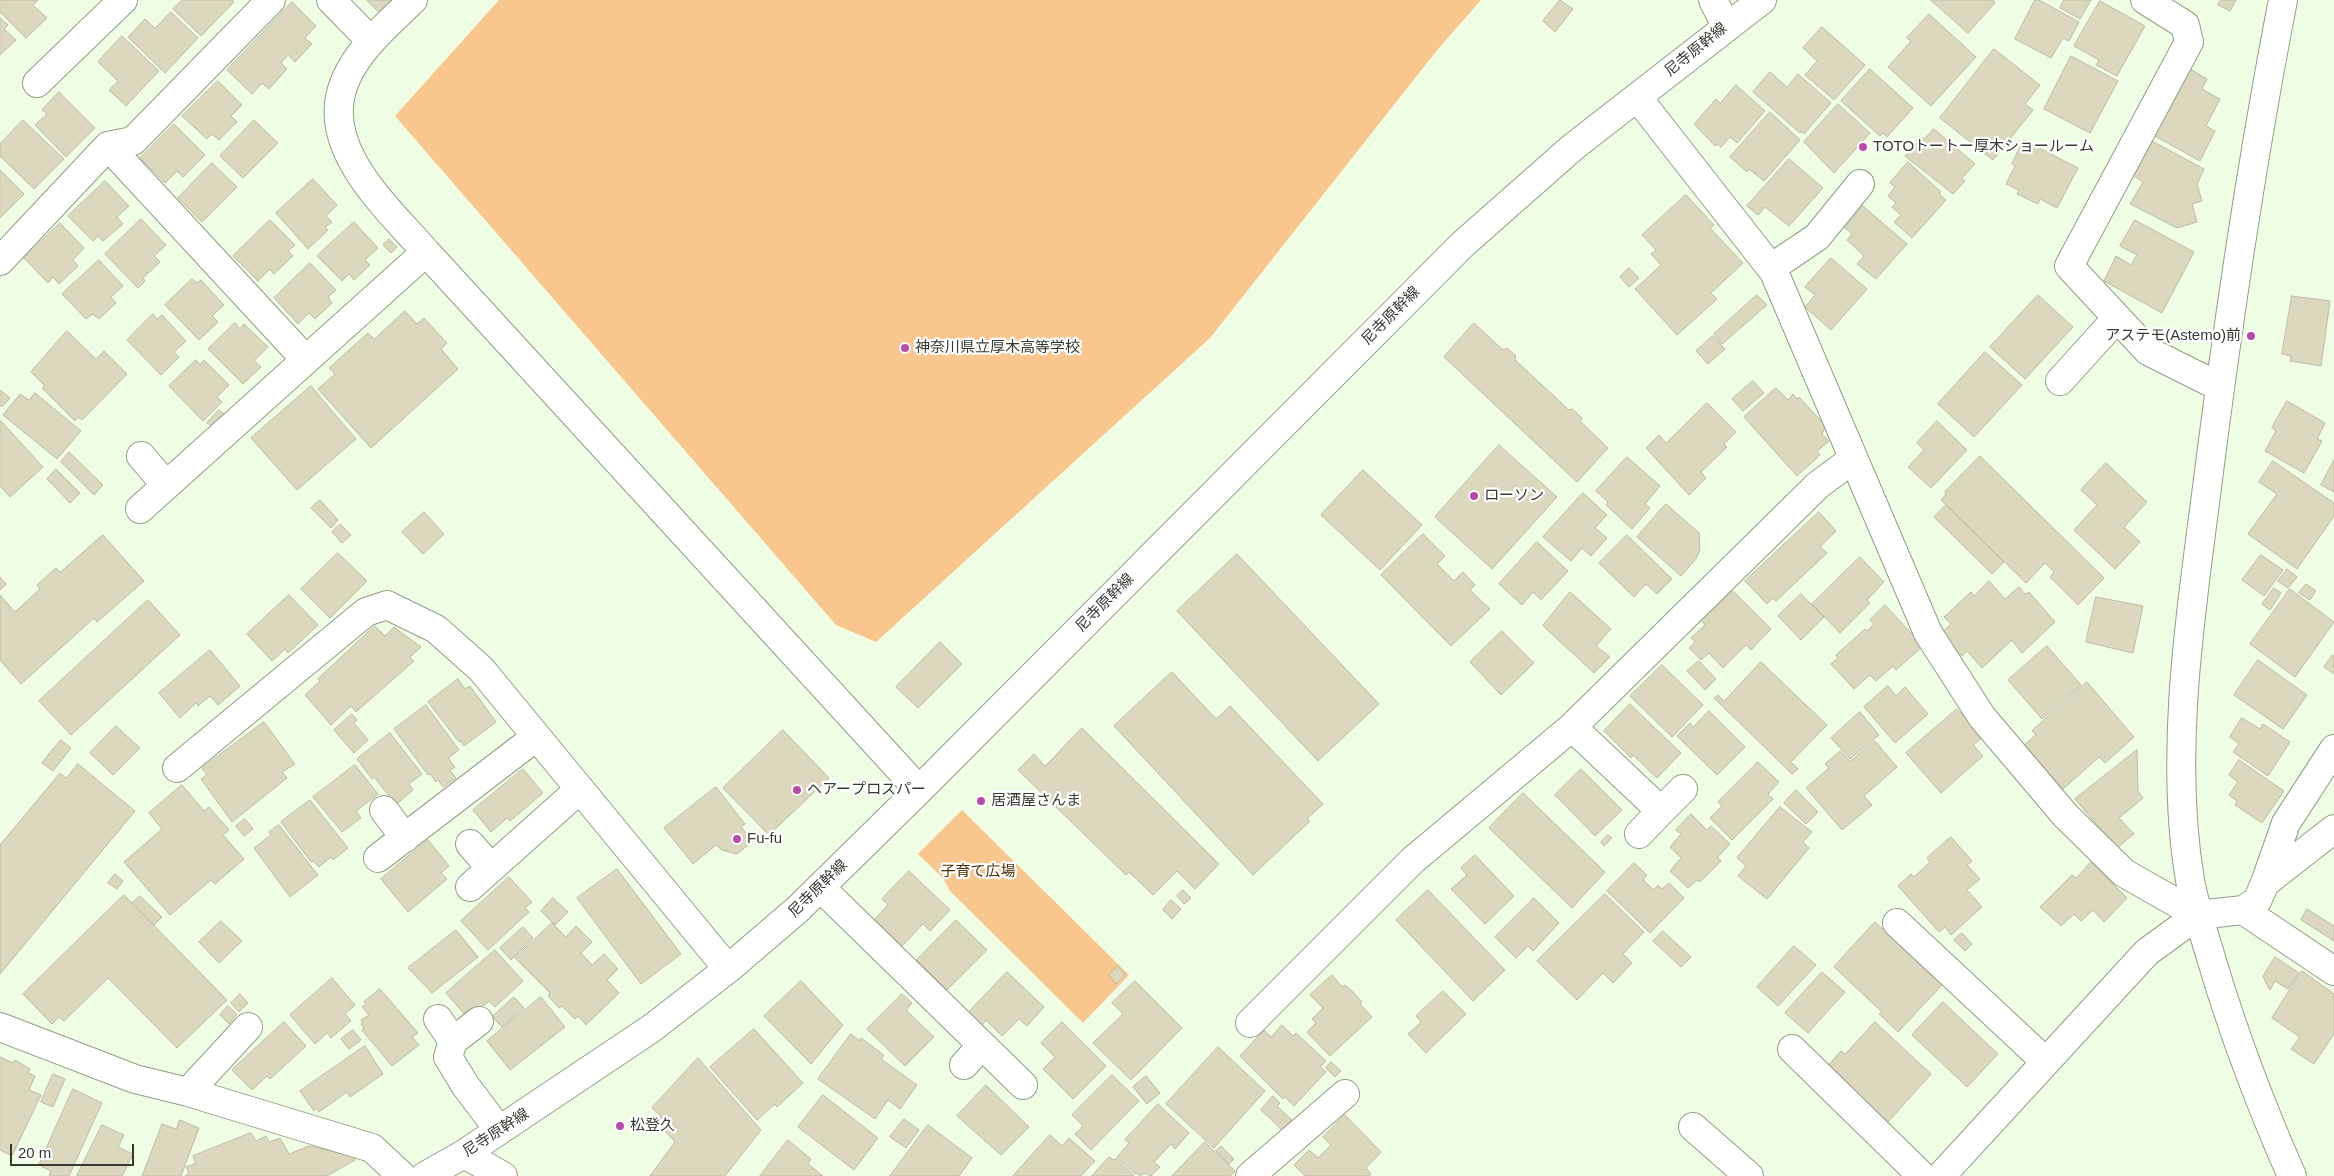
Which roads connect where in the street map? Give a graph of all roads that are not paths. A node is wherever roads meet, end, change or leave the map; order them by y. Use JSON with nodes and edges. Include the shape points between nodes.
{"nodes":[{"id":1,"x":123,"y":0,"type":"edge"},
{"id":2,"x":271,"y":0,"type":"edge"},
{"id":3,"x":332,"y":0,"type":"edge"},
{"id":4,"x":413,"y":0,"type":"edge"},
{"id":5,"x":1713,"y":0,"type":"edge"},
{"id":6,"x":1762,"y":0,"type":"edge"},
{"id":7,"x":2145,"y":0,"type":"edge"},
{"id":8,"x":2283,"y":0,"type":"edge"},
{"id":9,"x":1726,"y":26,"type":"junction"},
{"id":10,"x":371,"y":41,"type":"junction"},
{"id":11,"x":37,"y":83,"type":"dead end"},
{"id":12,"x":1637,"y":97,"type":"junction"},
{"id":13,"x":108,"y":146,"type":"junction"},
{"id":14,"x":1860,"y":184,"type":"dead end"},
{"id":15,"x":426,"y":252,"type":"junction"},
{"id":16,"x":0,"y":261,"type":"edge"},
{"id":17,"x":1771,"y":268,"type":"junction"},
{"id":18,"x":2117,"y":318,"type":"junction"},
{"id":19,"x":306,"y":360,"type":"junction"},
{"id":20,"x":2060,"y":381,"type":"dead end"},
{"id":21,"x":2220,"y":387,"type":"junction"},
{"id":22,"x":141,"y":456,"type":"dead end"},
{"id":23,"x":1853,"y":459,"type":"junction"},
{"id":24,"x":166,"y":485,"type":"junction"},
{"id":25,"x":140,"y":509,"type":"dead end"},
{"id":26,"x":1572,"y":726,"type":"junction"},
{"id":27,"x":536,"y":737,"type":"junction"},
{"id":28,"x":2334,"y":749,"type":"edge"},
{"id":29,"x":177,"y":768,"type":"dead end"},
{"id":30,"x":580,"y":789,"type":"junction"},
{"id":31,"x":919,"y":790,"type":"junction"},
{"id":32,"x":1683,"y":790,"type":"dead end"},
{"id":33,"x":384,"y":810,"type":"dead end"},
{"id":34,"x":1661,"y":811,"type":"junction"},
{"id":35,"x":2334,"y":829,"type":"edge"},
{"id":36,"x":1639,"y":834,"type":"dead end"},
{"id":37,"x":404,"y":838,"type":"junction"},
{"id":38,"x":470,"y":844,"type":"dead end"},
{"id":39,"x":378,"y":858,"type":"dead end"},
{"id":40,"x":491,"y":868,"type":"junction"},
{"id":41,"x":2265,"y":883,"type":"junction"},
{"id":42,"x":470,"y":887,"type":"dead end"},
{"id":43,"x":820,"y":887,"type":"junction"},
{"id":44,"x":2243,"y":910,"type":"junction"},
{"id":45,"x":2198,"y":915,"type":"junction"},
{"id":46,"x":1897,"y":923,"type":"dead end"},
{"id":47,"x":728,"y":969,"type":"junction"},
{"id":48,"x":2334,"y":971,"type":"edge"},
{"id":49,"x":479,"y":1021,"type":"dead end"},
{"id":50,"x":1250,"y":1023,"type":"dead end"},
{"id":51,"x":0,"y":1027,"type":"edge"},
{"id":52,"x":248,"y":1027,"type":"dead end"},
{"id":53,"x":982,"y":1045,"type":"junction"},
{"id":54,"x":1792,"y":1049,"type":"dead end"},
{"id":55,"x":2046,"y":1062,"type":"junction"},
{"id":56,"x":964,"y":1065,"type":"dead end"},
{"id":57,"x":1023,"y":1085,"type":"dead end"},
{"id":58,"x":188,"y":1092,"type":"junction"},
{"id":59,"x":1345,"y":1094,"type":"dead end"},
{"id":60,"x":1693,"y":1127,"type":"dead end"},
{"id":61,"x":499,"y":1130,"type":"junction"},
{"id":62,"x":464,"y":1154,"type":"junction"},
{"id":63,"x":402,"y":1176,"type":"edge"},
{"id":64,"x":425,"y":1176,"type":"edge"},
{"id":65,"x":503,"y":1176,"type":"edge"},
{"id":66,"x":1250,"y":1176,"type":"edge"},
{"id":67,"x":1749,"y":1176,"type":"edge"},
{"id":68,"x":1922,"y":1176,"type":"edge"},
{"id":69,"x":1941,"y":1176,"type":"edge"},
{"id":70,"x":2292,"y":1176,"type":"edge"}],
"edges":[{"from":1,"to":11,"type":"street"},
{"from":2,"to":13,"type":"street","via":[[133,141]]},
{"from":3,"to":10,"type":"street"},
{"from":4,"to":10,"type":"street"},
{"from":5,"to":9,"type":"street"},
{"from":6,"to":9,"type":"street","name":"尼寺原幹線"},
{"from":7,"to":18,"type":"street","via":[[2185,25],[2189,42],[2069,266]]},
{"from":8,"to":21,"type":"street","via":[[2261,111]]},
{"from":9,"to":12,"type":"street","name":"尼寺原幹線"},
{"from":10,"to":15,"type":"street","via":[[345,81],[339,110],[342,140],[358,172]]},
{"from":12,"to":17,"type":"street"},
{"from":12,"to":31,"type":"street","name":"尼寺原幹線","via":[[1573,147],[1463,244]]},
{"from":13,"to":16,"type":"street"},
{"from":13,"to":19,"type":"street"},
{"from":14,"to":17,"type":"street","via":[[1817,237]]},
{"from":15,"to":19,"type":"street"},
{"from":15,"to":31,"type":"street"},
{"from":17,"to":23,"type":"street"},
{"from":18,"to":20,"type":"street"},
{"from":18,"to":21,"type":"street","via":[[2148,351]]},
{"from":19,"to":24,"type":"street"},
{"from":21,"to":45,"type":"street","via":[[2196,571],[2182,744],[2186,850]]},
{"from":22,"to":24,"type":"street"},
{"from":23,"to":26,"type":"street","via":[[1818,485]]},
{"from":23,"to":45,"type":"street","via":[[1928,633],[1982,717],[2065,815],[2124,873]]},
{"from":24,"to":25,"type":"street"},
{"from":26,"to":34,"type":"street"},
{"from":26,"to":50,"type":"street","via":[[1413,860]]},
{"from":27,"to":29,"type":"street","via":[[481,669],[436,629],[387,605],[366,612]]},
{"from":27,"to":30,"type":"street"},
{"from":27,"to":37,"type":"street"},
{"from":28,"to":41,"type":"street","via":[[2286,823]]},
{"from":30,"to":40,"type":"street"},
{"from":30,"to":47,"type":"street"},
{"from":31,"to":43,"type":"street","name":"尼寺原幹線"},
{"from":32,"to":34,"type":"street"},
{"from":33,"to":37,"type":"street"},
{"from":34,"to":36,"type":"street"},
{"from":35,"to":41,"type":"street"},
{"from":37,"to":39,"type":"street"},
{"from":38,"to":40,"type":"street"},
{"from":40,"to":42,"type":"street"},
{"from":41,"to":44,"type":"street","via":[[2256,901]]},
{"from":43,"to":47,"type":"street","name":"尼寺原幹線"},
{"from":43,"to":53,"type":"street"},
{"from":44,"to":45,"type":"street"},
{"from":44,"to":48,"type":"street"},
{"from":45,"to":55,"type":"street","via":[[2147,952]]},
{"from":45,"to":70,"type":"street","via":[[2257,1097]]},
{"from":46,"to":55,"type":"street"},
{"from":47,"to":61,"type":"street","name":"尼寺原幹線","via":[[652,1028]]},
{"from":49,"to":61,"type":"street","via":[[446,1030],[448,1057]]},
{"from":51,"to":58,"type":"street","via":[[135,1079]]},
{"from":52,"to":58,"type":"street"},
{"from":53,"to":56,"type":"street"},
{"from":53,"to":57,"type":"street"},
{"from":54,"to":68,"type":"street"},
{"from":55,"to":69,"type":"street"},
{"from":58,"to":63,"type":"street","via":[[372,1148]]},
{"from":59,"to":66,"type":"street"},
{"from":60,"to":67,"type":"street"},
{"from":61,"to":62,"type":"street","name":"尼寺原幹線"},
{"from":62,"to":64,"type":"street","name":"尼寺原幹線"},
{"from":62,"to":65,"type":"street"}]}
